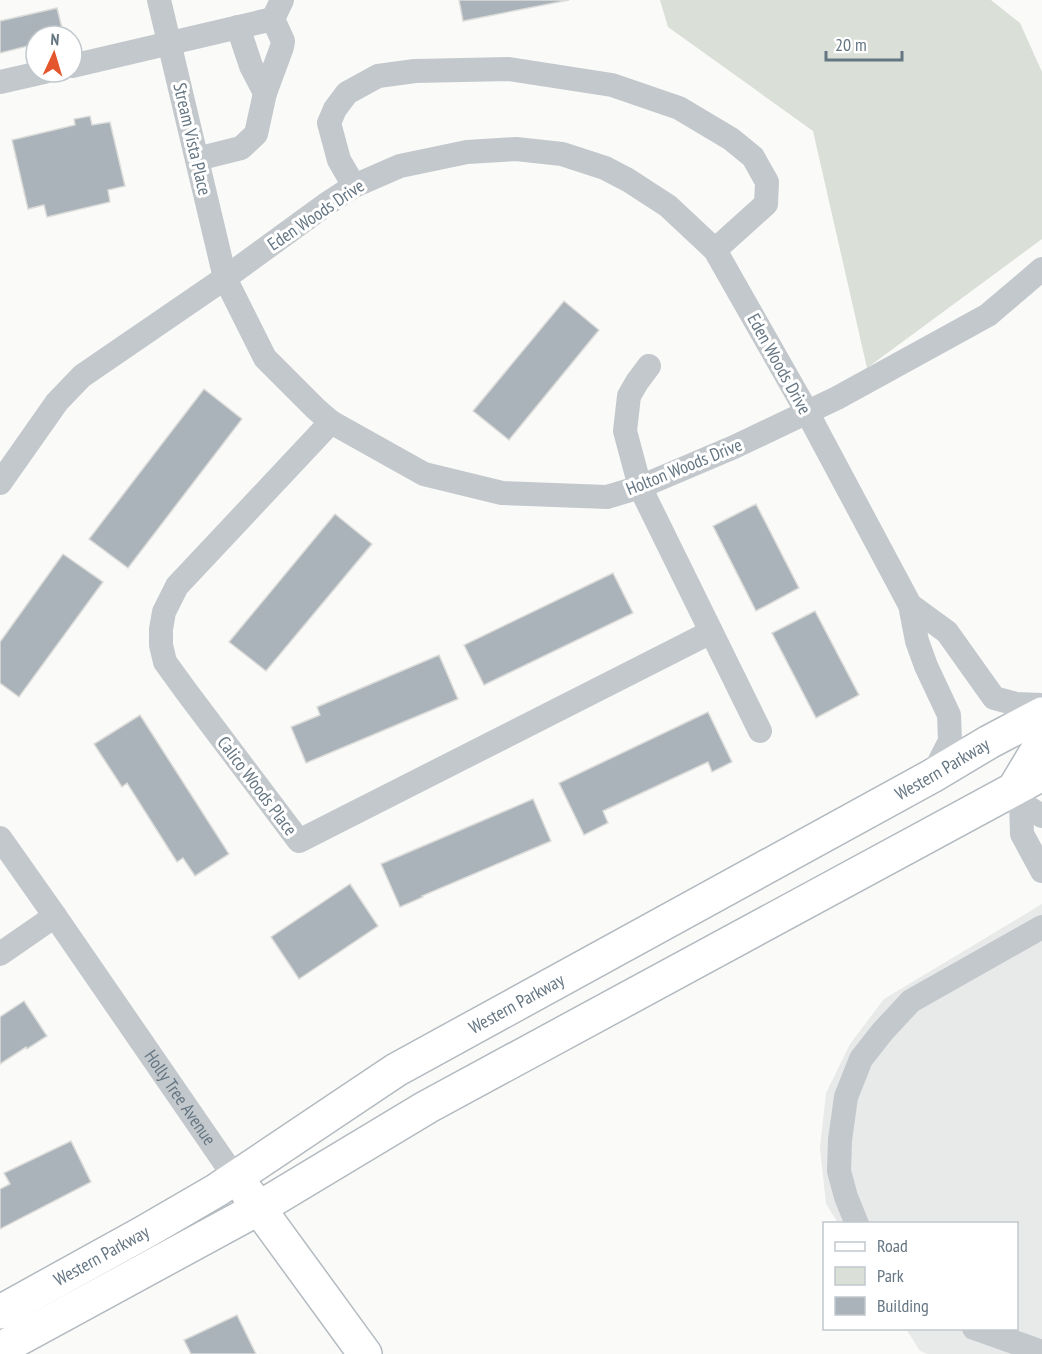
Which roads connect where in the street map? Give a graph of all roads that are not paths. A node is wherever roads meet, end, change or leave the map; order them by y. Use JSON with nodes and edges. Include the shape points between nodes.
{"nodes":[{"id":1,"x":159,"y":0,"type":"edge"},
{"id":2,"x":277,"y":9,"type":"edge"},
{"id":3,"x":238,"y":27,"type":"junction"},
{"id":4,"x":170,"y":44,"type":"junction"},
{"id":5,"x":84,"y":63,"type":"edge"},
{"id":6,"x":24,"y":77,"type":"edge"},
{"id":7,"x":0,"y":82,"type":"edge"},
{"id":8,"x":265,"y":93,"type":"junction"},
{"id":9,"x":197,"y":159,"type":"junction"},
{"id":10,"x":354,"y":186,"type":"junction"},
{"id":11,"x":716,"y":250,"type":"junction"},
{"id":12,"x":1042,"y":269,"type":"edge"},
{"id":13,"x":225,"y":278,"type":"junction"},
{"id":14,"x":649,"y":366,"type":"dead end"},
{"id":15,"x":807,"y":412,"type":"junction"},
{"id":16,"x":331,"y":422,"type":"junction"},
{"id":17,"x":0,"y":483,"type":"edge"},
{"id":18,"x":640,"y":487,"type":"junction"},
{"id":19,"x":910,"y":605,"type":"junction"},
{"id":20,"x":711,"y":632,"type":"junction"},
{"id":21,"x":1042,"y":705,"type":"edge"},
{"id":22,"x":1042,"y":714,"type":"edge"},
{"id":23,"x":760,"y":731,"type":"dead end"},
{"id":24,"x":1042,"y":746,"type":"edge"},
{"id":25,"x":1042,"y":774,"type":"edge"},
{"id":26,"x":932,"y":776,"type":"junction"},
{"id":27,"x":1018,"y":796,"type":"junction"},
{"id":28,"x":1042,"y":816,"type":"edge"},
{"id":29,"x":0,"y":838,"type":"edge"},
{"id":30,"x":1042,"y":871,"type":"edge"},
{"id":31,"x":55,"y":916,"type":"junction"},
{"id":32,"x":1042,"y":927,"type":"edge"},
{"id":33,"x":0,"y":954,"type":"edge"},
{"id":34,"x":236,"y":1179,"type":"junction"},
{"id":35,"x":260,"y":1208,"type":"junction"},
{"id":36,"x":855,"y":1222,"type":"edge"},
{"id":37,"x":0,"y":1312,"type":"edge"},
{"id":38,"x":977,"y":1330,"type":"edge"},
{"id":39,"x":0,"y":1349,"type":"edge"},
{"id":40,"x":1042,"y":1352,"type":"edge"},
{"id":41,"x":365,"y":1354,"type":"edge"}],
"edges":[{"from":1,"to":4,"type":"street","name":"Stream Vista Place"},
{"from":2,"to":3,"type":"street"},
{"from":2,"to":8,"type":"street","via":[[283,41]]},
{"from":3,"to":4,"type":"street"},
{"from":3,"to":8,"type":"street"},
{"from":4,"to":5,"type":"street"},
{"from":4,"to":9,"type":"street","name":"Stream Vista Place"},
{"from":6,"to":7,"type":"street"},
{"from":8,"to":9,"type":"street","via":[[256,134],[241,148]]},
{"from":9,"to":13,"type":"street","name":"Stream Vista Place"},
{"from":10,"to":11,"type":"street","name":"Eden Woods Drive","via":[[400,166],[467,153],[516,149],[562,154],[628,180],[668,206]]},
{"from":10,"to":11,"type":"street","via":[[339,160],[329,123],[346,93],[378,76],[415,71],[509,69],[612,85],[679,108],[731,139],[753,158],[767,182],[766,204]]},
{"from":10,"to":13,"type":"street","name":"Eden Woods Drive"},
{"from":11,"to":15,"type":"street","name":"Eden Woods Drive"},
{"from":12,"to":15,"type":"street","name":"Holton Woods Drive","via":[[987,315]]},
{"from":13,"to":16,"type":"street","name":"Holton Woods Drive","via":[[265,358]]},
{"from":13,"to":17,"type":"street","name":"Eden Woods Drive","via":[[82,376],[57,402]]},
{"from":14,"to":18,"type":"street","via":[[629,396],[625,431]]},
{"from":15,"to":18,"type":"street","name":"Holton Woods Drive"},
{"from":15,"to":19,"type":"street","name":"Eden Woods Drive"},
{"from":16,"to":18,"type":"street","name":"Holton Woods Drive","via":[[424,474],[502,493],[607,497]]},
{"from":16,"to":20,"type":"street","name":"Calico Woods Place","via":[[177,586],[160,629],[165,662],[298,841]]},
{"from":18,"to":20,"type":"street"},
{"from":19,"to":21,"type":"street","name":"Eden Woods Drive","via":[[947,632],[994,698]]},
{"from":19,"to":26,"type":"street","name":"Eden Woods Drive","via":[[917,642],[950,715],[950,741]]},
{"from":20,"to":23,"type":"street"},
{"from":22,"to":26,"type":"main road","name":"Western Parkway"},
{"from":24,"to":27,"type":"main road"},
{"from":25,"to":27,"type":"main road","name":"Western Parkway"},
{"from":26,"to":34,"type":"main road","name":"Western Parkway","via":[[396,1070]]},
{"from":27,"to":28,"type":"street"},
{"from":27,"to":30,"type":"street","via":[[1022,834]]},
{"from":27,"to":35,"type":"main road","name":"Western Parkway","via":[[428,1107]]},
{"from":29,"to":31,"type":"street","name":"Holly Tree Avenue"},
{"from":31,"to":33,"type":"street"},
{"from":31,"to":34,"type":"street","name":"Holly Tree Avenue"},
{"from":32,"to":36,"type":"street","via":[[911,1001],[861,1059],[846,1097],[840,1140],[839,1170]]},
{"from":34,"to":35,"type":"main road","name":"Holly Tree Avenue"},
{"from":34,"to":37,"type":"main road","name":"Western Parkway"},
{"from":35,"to":39,"type":"main road","name":"Western Parkway"},
{"from":35,"to":41,"type":"main road","name":"Holly Tree Avenue"},
{"from":38,"to":40,"type":"street"}]}
